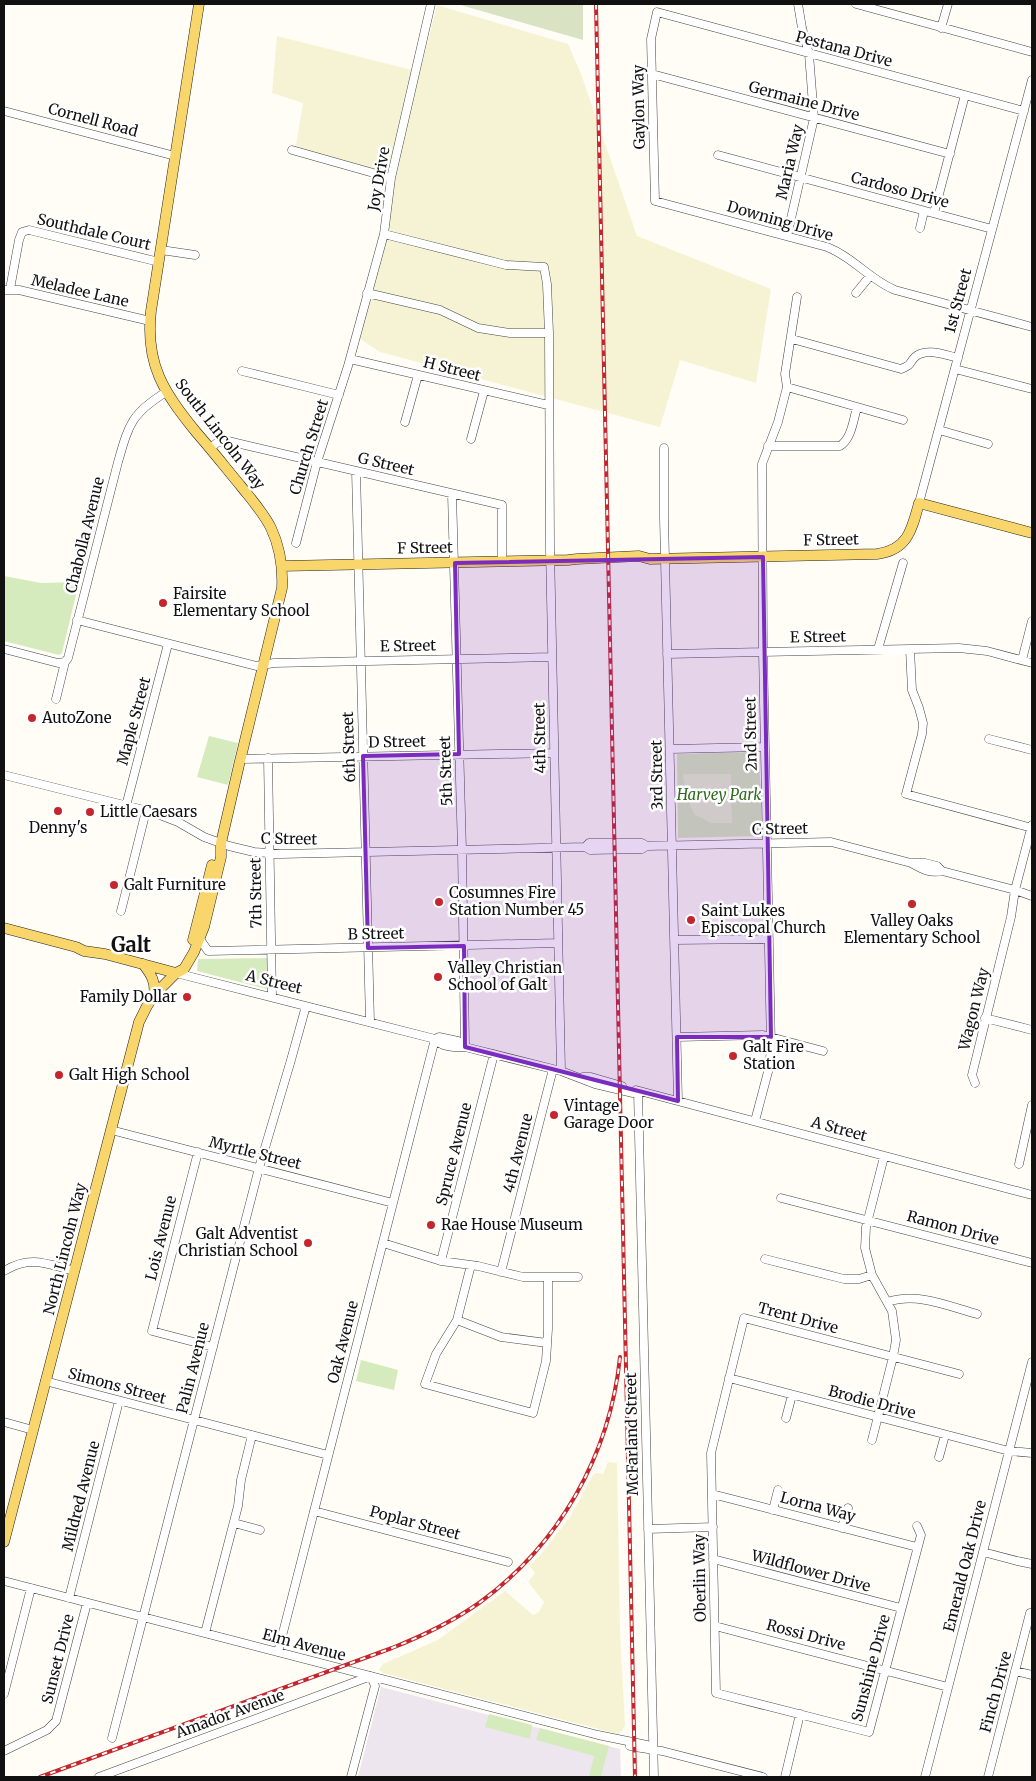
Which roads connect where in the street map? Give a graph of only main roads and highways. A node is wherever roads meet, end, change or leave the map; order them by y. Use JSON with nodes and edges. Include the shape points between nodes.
{"nodes":[{"id":1,"x":200,"y":4,"type":"edge"},
{"id":2,"x":912,"y":529,"type":"joint"},
{"id":3,"x":1032,"y":533,"type":"edge"},
{"id":4,"x":282,"y":566,"type":"junction"},
{"id":5,"x":221,"y":843,"type":"junction"},
{"id":6,"x":4,"y":928,"type":"edge"},
{"id":7,"x":143,"y":964,"type":"junction"},
{"id":8,"x":176,"y":973,"type":"junction"},
{"id":9,"x":154,"y":995,"type":"junction"},
{"id":10,"x":4,"y":1542,"type":"edge"}],
"edges":[{"from":1,"to":4,"type":"main road","name":"South Lincoln Way","via":[[150,321],[152,356],[166,392],[265,517],[276,540]]},
{"from":2,"to":3,"type":"main road","name":"1st Street","via":[[920,503]]},
{"from":2,"to":4,"type":"main road","name":"F Street","via":[[899,546],[884,553],[665,558],[639,562],[568,560]]},
{"from":4,"to":5,"type":"main road","name":"South Lincoln Way","via":[[280,599]]},
{"from":5,"to":8,"type":"main road","name":"South Lincoln Way","via":[[207,881],[191,944]]},
{"from":5,"to":8,"type":"main road","name":"South Lincoln Way","via":[[221,857],[200,939],[184,970]]},
{"from":6,"to":7,"type":"main road","name":"A Street"},
{"from":7,"to":8,"type":"main road","name":"A Street"},
{"from":7,"to":9,"type":"main road","via":[[153,977]]},
{"from":8,"to":9,"type":"main road","name":"North Lincoln Way"},
{"from":9,"to":10,"type":"main road","name":"North Lincoln Way","via":[[136,1032]]}]}
